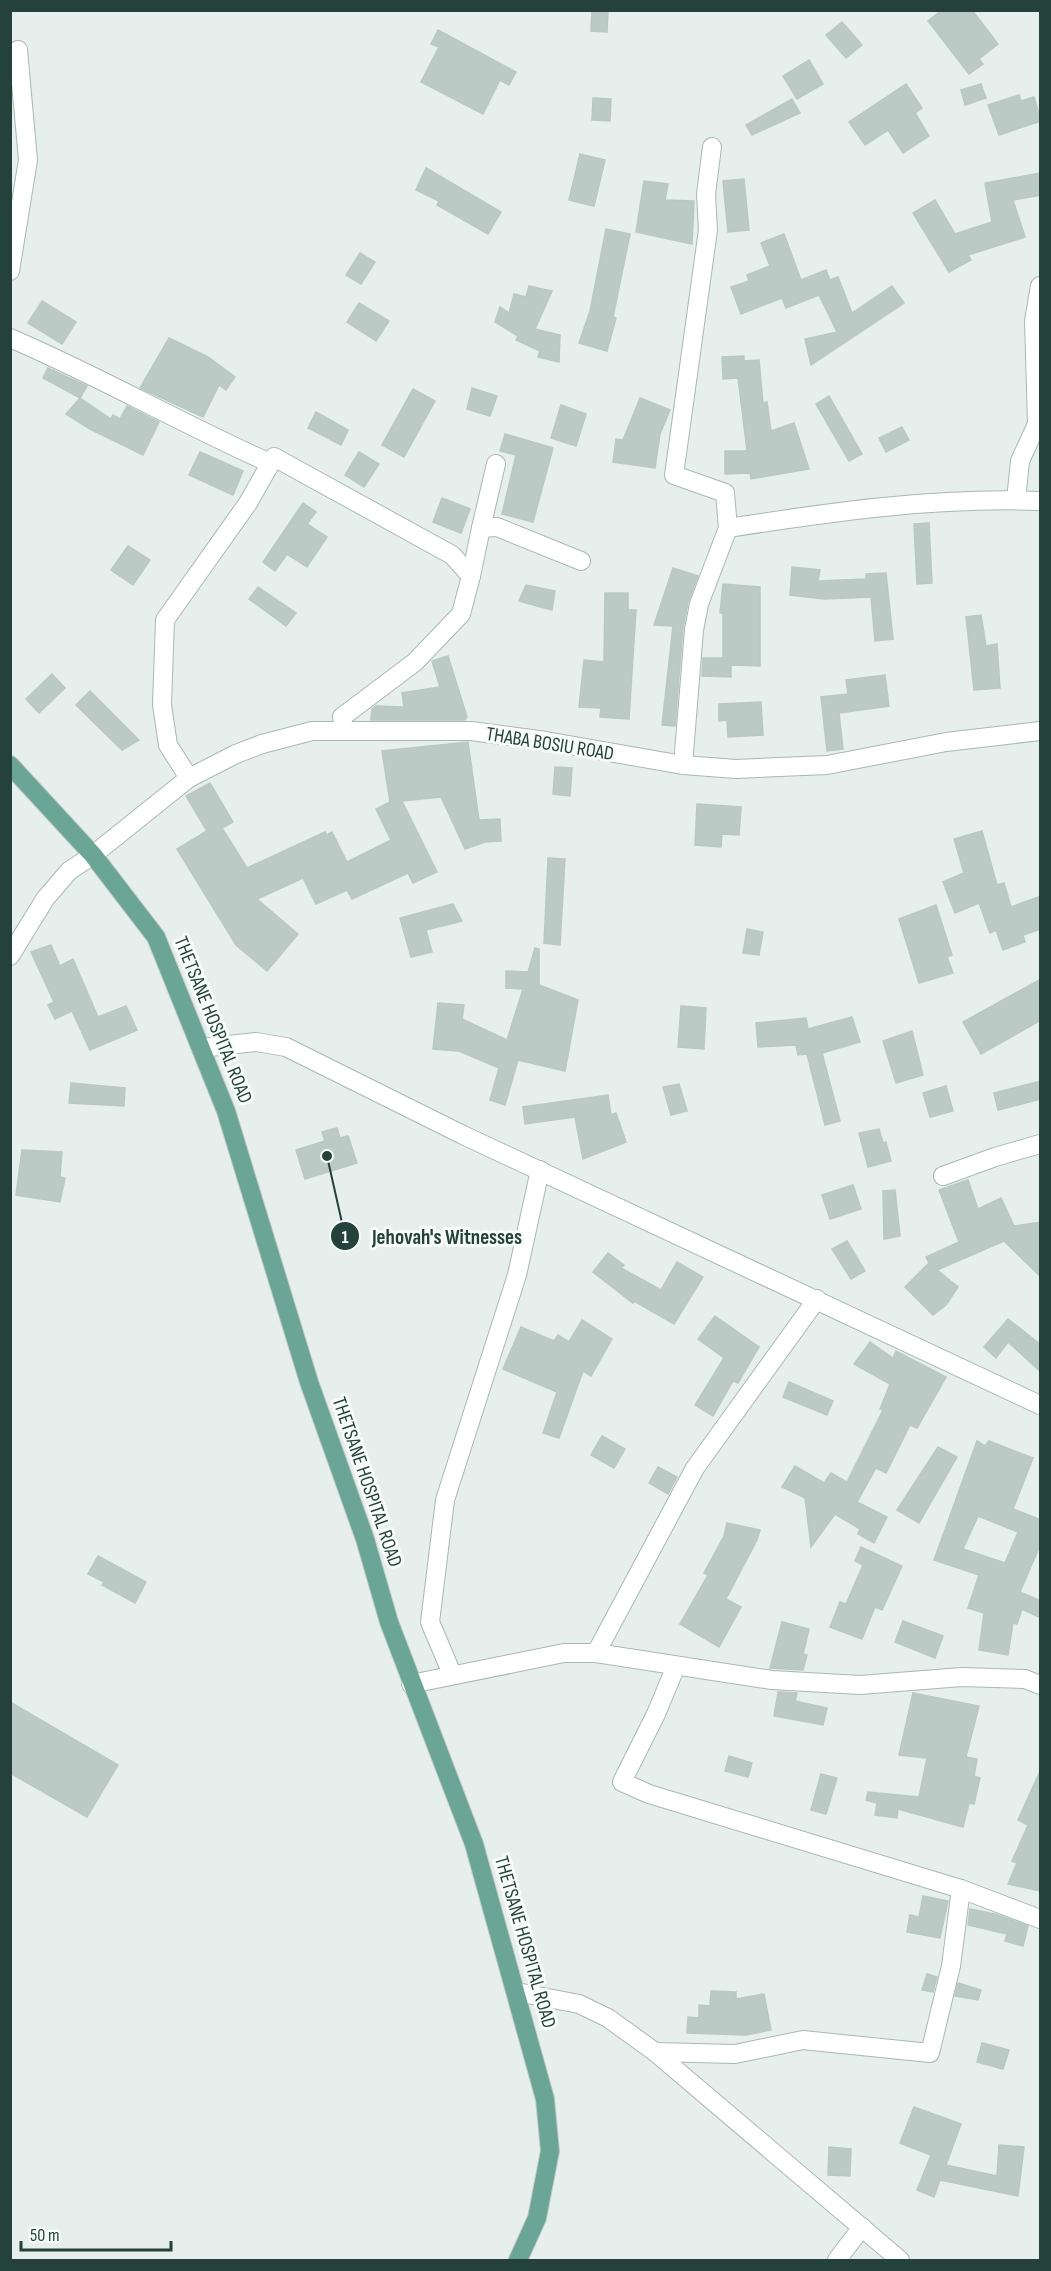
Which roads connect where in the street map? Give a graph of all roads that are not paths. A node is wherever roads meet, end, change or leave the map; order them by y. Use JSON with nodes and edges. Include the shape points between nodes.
{"nodes":[{"id":1,"x":18,"y":50,"type":"dead end"},
{"id":2,"x":712,"y":147,"type":"dead end"},
{"id":3,"x":10,"y":272,"type":"edge"},
{"id":4,"x":1041,"y":286,"type":"edge"},
{"id":5,"x":10,"y":338,"type":"edge"},
{"id":6,"x":270,"y":463,"type":"junction"},
{"id":7,"x":496,"y":464,"type":"dead end"},
{"id":8,"x":1016,"y":500,"type":"junction"},
{"id":9,"x":1041,"y":501,"type":"edge"},
{"id":10,"x":481,"y":528,"type":"junction"},
{"id":11,"x":728,"y":528,"type":"junction"},
{"id":12,"x":581,"y":561,"type":"dead end"},
{"id":13,"x":471,"y":576,"type":"junction"},
{"id":14,"x":344,"y":730,"type":"junction"},
{"id":15,"x":1041,"y":731,"type":"edge"},
{"id":16,"x":10,"y":765,"type":"edge"},
{"id":17,"x":682,"y":765,"type":"junction"},
{"id":18,"x":189,"y":778,"type":"junction"},
{"id":19,"x":93,"y":855,"type":"junction"},
{"id":20,"x":10,"y":956,"type":"edge"},
{"id":21,"x":201,"y":1048,"type":"junction"},
{"id":22,"x":1041,"y":1144,"type":"edge"},
{"id":23,"x":540,"y":1170,"type":"junction"},
{"id":24,"x":943,"y":1176,"type":"dead end"},
{"id":25,"x":817,"y":1299,"type":"junction"},
{"id":26,"x":1041,"y":1405,"type":"edge"},
{"id":27,"x":596,"y":1653,"type":"junction"},
{"id":28,"x":676,"y":1666,"type":"junction"},
{"id":29,"x":452,"y":1674,"type":"junction"},
{"id":30,"x":411,"y":1684,"type":"junction"},
{"id":31,"x":1041,"y":1685,"type":"edge"},
{"id":32,"x":961,"y":1889,"type":"junction"},
{"id":33,"x":1041,"y":1919,"type":"edge"},
{"id":34,"x":517,"y":1992,"type":"junction"},
{"id":35,"x":655,"y":2052,"type":"junction"},
{"id":36,"x":862,"y":2227,"type":"junction"},
{"id":37,"x":518,"y":2260,"type":"edge"},
{"id":38,"x":837,"y":2260,"type":"edge"},
{"id":39,"x":900,"y":2260,"type":"edge"}],
"edges":[{"from":1,"to":3,"type":"street","via":[[28,160]]},
{"from":2,"to":11,"type":"street","via":[[706,194],[708,230],[674,475],[725,494]]},
{"from":4,"to":8,"type":"street","via":[[1034,321],[1037,424],[1020,461]]},
{"from":5,"to":6,"type":"street"},
{"from":6,"to":13,"type":"street","via":[[274,457],[388,518],[452,555]]},
{"from":6,"to":18,"type":"street","via":[[216,550],[165,620],[162,705],[168,745]]},
{"from":7,"to":10,"type":"street"},
{"from":8,"to":9,"type":"street"},
{"from":8,"to":11,"type":"street","via":[[823,513]]},
{"from":10,"to":12,"type":"street","via":[[497,527]]},
{"from":10,"to":13,"type":"street"},
{"from":11,"to":17,"type":"street","via":[[697,613]]},
{"from":13,"to":14,"type":"street","via":[[461,614],[414,662],[342,717]]},
{"from":14,"to":17,"type":"street","name":"THABA BOSIU ROAD","via":[[471,731]]},
{"from":14,"to":18,"type":"street","name":"THABA BOSIU ROAD","via":[[312,731],[262,744]]},
{"from":15,"to":17,"type":"street","name":"THABA BOSIU ROAD","via":[[946,742],[827,765],[736,769]]},
{"from":16,"to":19,"type":"main road","name":"THETSANE HOSPITAL ROAD"},
{"from":18,"to":19,"type":"street","name":"THABA BOSIU ROAD"},
{"from":19,"to":20,"type":"street","name":"THABA BOSIU ROAD","via":[[69,871],[45,899]]},
{"from":19,"to":21,"type":"main road","name":"THETSANE HOSPITAL ROAD","via":[[156,937]]},
{"from":21,"to":23,"type":"street","via":[[256,1042],[286,1047]]},
{"from":21,"to":30,"type":"main road","name":"THETSANE HOSPITAL ROAD","via":[[226,1111],[309,1382]]},
{"from":22,"to":24,"type":"street"},
{"from":23,"to":25,"type":"street"},
{"from":23,"to":29,"type":"street","via":[[517,1275],[445,1500],[430,1622]]},
{"from":25,"to":26,"type":"street"},
{"from":25,"to":27,"type":"street","via":[[695,1468]]},
{"from":27,"to":28,"type":"street"},
{"from":27,"to":29,"type":"street","via":[[564,1653]]},
{"from":28,"to":31,"type":"street","via":[[772,1680],[860,1685],[962,1677],[1025,1679]]},
{"from":28,"to":32,"type":"street","via":[[622,1782],[649,1794]]},
{"from":29,"to":30,"type":"street"},
{"from":30,"to":34,"type":"main road","name":"THETSANE HOSPITAL ROAD","via":[[474,1844]]},
{"from":32,"to":33,"type":"street"},
{"from":32,"to":35,"type":"street","via":[[951,1966],[930,2053],[803,2040],[735,2054]]},
{"from":34,"to":35,"type":"street","via":[[579,2004],[608,2018]]},
{"from":34,"to":37,"type":"main road","name":"THETSANE HOSPITAL ROAD","via":[[545,2099],[550,2151],[537,2218]]},
{"from":35,"to":36,"type":"street"},
{"from":36,"to":38,"type":"street"},
{"from":36,"to":39,"type":"street"}]}
